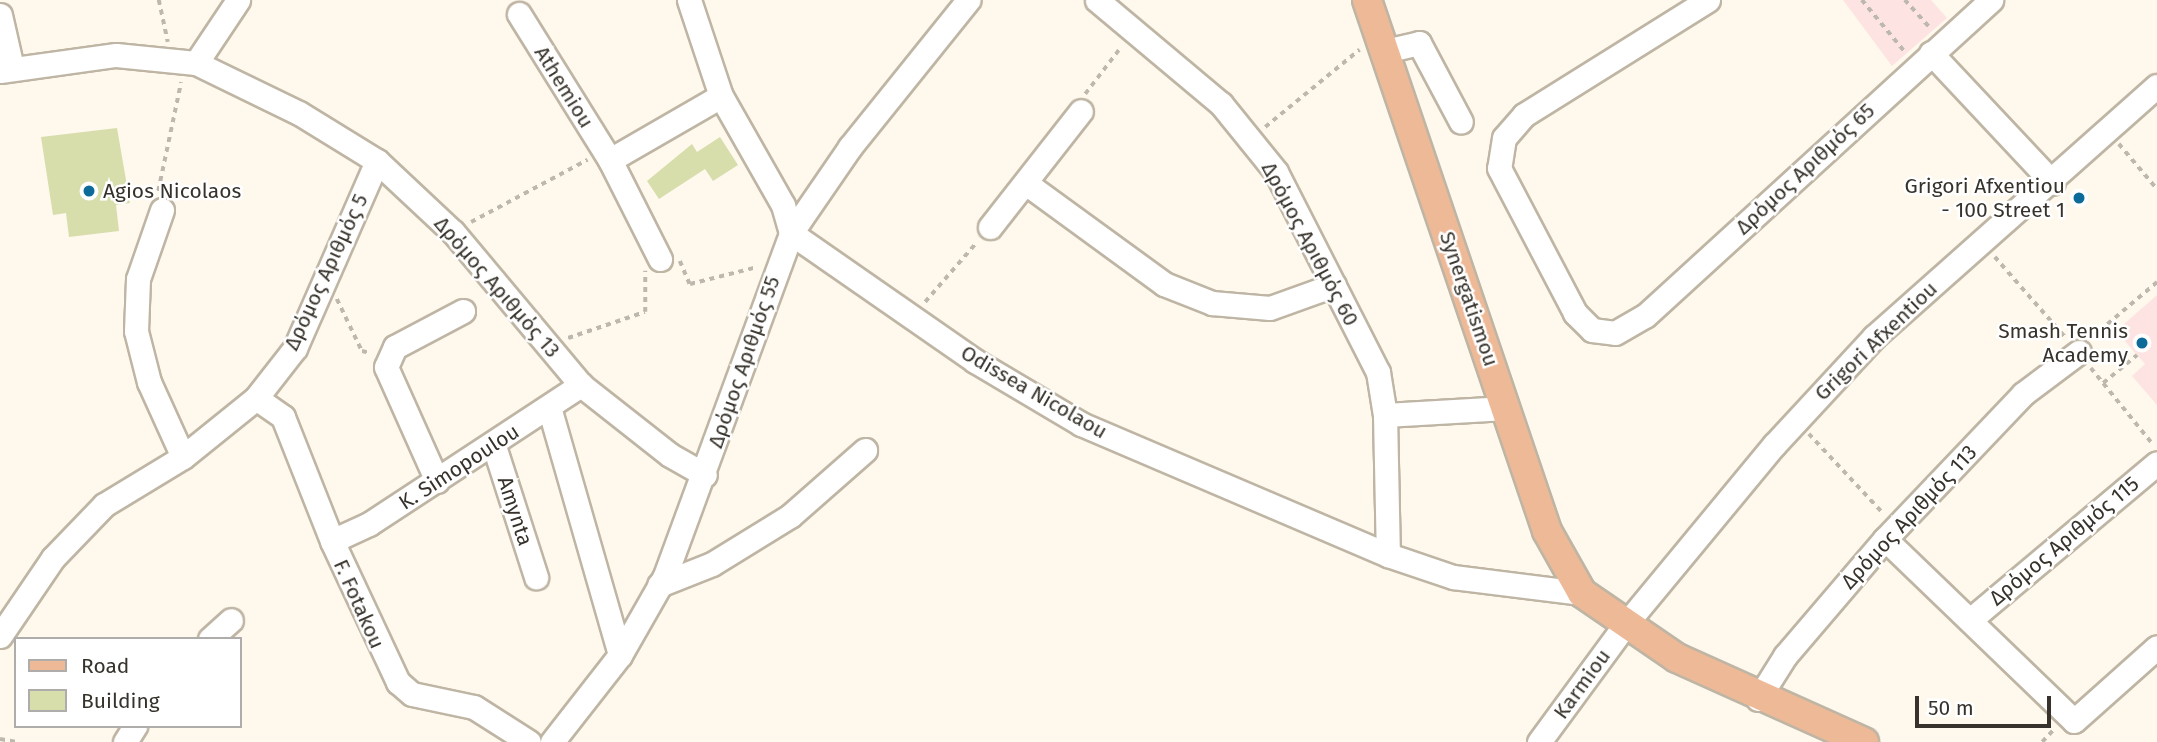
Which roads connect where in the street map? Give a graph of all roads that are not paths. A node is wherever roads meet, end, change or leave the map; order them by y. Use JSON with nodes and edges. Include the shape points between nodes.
{"nodes":[{"id":1,"x":238,"y":0,"type":"edge"},
{"id":2,"x":689,"y":0,"type":"edge"},
{"id":3,"x":968,"y":0,"type":"edge"},
{"id":4,"x":1097,"y":0,"type":"edge"},
{"id":5,"x":1367,"y":0,"type":"edge"},
{"id":6,"x":1708,"y":0,"type":"edge"},
{"id":7,"x":1991,"y":0,"type":"edge"},
{"id":8,"x":519,"y":14,"type":"dead end"},
{"id":9,"x":0,"y":15,"type":"edge"},
{"id":10,"x":1382,"y":42,"type":"junction"},
{"id":11,"x":1930,"y":54,"type":"junction"},
{"id":12,"x":195,"y":63,"type":"junction"},
{"id":13,"x":6,"y":69,"type":"edge"},
{"id":14,"x":2157,"y":86,"type":"edge"},
{"id":15,"x":721,"y":96,"type":"junction"},
{"id":16,"x":1081,"y":111,"type":"road end"},
{"id":17,"x":1461,"y":122,"type":"dead end"},
{"id":18,"x":607,"y":155,"type":"junction"},
{"id":19,"x":377,"y":161,"type":"junction"},
{"id":20,"x":2053,"y":183,"type":"junction"},
{"id":21,"x":1027,"y":184,"type":"junction"},
{"id":22,"x":162,"y":210,"type":"road end"},
{"id":23,"x":990,"y":227,"type":"road end"},
{"id":24,"x":792,"y":233,"type":"junction"},
{"id":25,"x":660,"y":260,"type":"road end"},
{"id":26,"x":1334,"y":285,"type":"junction"},
{"id":27,"x":463,"y":311,"type":"dead end"},
{"id":28,"x":2083,"y":347,"type":"road end"},
{"id":29,"x":581,"y":385,"type":"junction"},
{"id":30,"x":256,"y":398,"type":"junction"},
{"id":31,"x":549,"y":407,"type":"junction"},
{"id":32,"x":1506,"y":408,"type":"junction"},
{"id":33,"x":1385,"y":415,"type":"junction"},
{"id":34,"x":494,"y":446,"type":"junction"},
{"id":35,"x":865,"y":450,"type":"dead end"},
{"id":36,"x":183,"y":457,"type":"junction"},
{"id":37,"x":2157,"y":463,"type":"edge"},
{"id":38,"x":705,"y":475,"type":"junction"},
{"id":39,"x":437,"y":481,"type":"junction"},
{"id":40,"x":1890,"y":533,"type":"junction"},
{"id":41,"x":332,"y":541,"type":"junction"},
{"id":42,"x":1388,"y":555,"type":"junction"},
{"id":43,"x":536,"y":577,"type":"dead end"},
{"id":44,"x":660,"y":585,"type":"junction"},
{"id":45,"x":1582,"y":593,"type":"junction"},
{"id":46,"x":231,"y":620,"type":"dead end"},
{"id":47,"x":1970,"y":620,"type":"junction"},
{"id":48,"x":1625,"y":625,"type":"junction"},
{"id":49,"x":0,"y":636,"type":"edge"},
{"id":50,"x":212,"y":637,"type":"edge"},
{"id":51,"x":2157,"y":647,"type":"edge"},
{"id":52,"x":620,"y":655,"type":"junction"},
{"id":53,"x":1758,"y":699,"type":"junction"},
{"id":54,"x":529,"y":742,"type":"edge"},
{"id":55,"x":551,"y":742,"type":"edge"},
{"id":56,"x":1539,"y":742,"type":"edge"},
{"id":57,"x":1864,"y":742,"type":"edge"}],
"edges":[{"from":1,"to":12,"type":"street"},
{"from":2,"to":15,"type":"street"},
{"from":3,"to":24,"type":"street","name":"Δρόμος Αριθμός 55","via":[[850,147]]},
{"from":4,"to":26,"type":"street","name":"Δρόμος Αριθμός 60","via":[[1221,104],[1276,172]]},
{"from":5,"to":10,"type":"main road","name":"Synergatismou"},
{"from":6,"to":11,"type":"street","name":"Δρόμος Αριθμός 65","via":[[1524,115],[1504,138],[1499,168],[1574,313],[1592,330],[1615,333],[1645,316]]},
{"from":7,"to":11,"type":"street","name":"Δρόμος Αριθμός 65"},
{"from":8,"to":18,"type":"street","name":"Athemiou"},
{"from":9,"to":13,"type":"street"},
{"from":10,"to":17,"type":"street","via":[[1419,43]]},
{"from":10,"to":32,"type":"main road","name":"Synergatismou"},
{"from":11,"to":20,"type":"street"},
{"from":12,"to":13,"type":"street","name":"Δρόμος Αριθμός 13","via":[[116,55]]},
{"from":12,"to":19,"type":"street","name":"Δρόμος Αριθμός 13","via":[[299,113]]},
{"from":14,"to":20,"type":"street","name":"Grigori Afxentiou"},
{"from":15,"to":18,"type":"street"},
{"from":15,"to":24,"type":"street","via":[[783,205]]},
{"from":16,"to":21,"type":"street"},
{"from":18,"to":25,"type":"street","name":"Athemiou"},
{"from":19,"to":29,"type":"street","name":"Δρόμος Αριθμός 13","via":[[453,232]]},
{"from":19,"to":30,"type":"street","name":"Δρόμος Αριθμός 5","via":[[295,348]]},
{"from":20,"to":48,"type":"street","name":"Grigori Afxentiou","via":[[1874,337],[1796,421]]},
{"from":21,"to":23,"type":"street"},
{"from":21,"to":26,"type":"street","via":[[1164,284],[1212,303],[1270,307]]},
{"from":22,"to":36,"type":"street","via":[[138,279],[136,331],[149,382]]},
{"from":24,"to":38,"type":"street","name":"Δρόμος Αριθμός 55"},
{"from":24,"to":42,"type":"street","name":"Odissea Nicolaou","via":[[912,317],[1081,424]]},
{"from":26,"to":33,"type":"street","name":"Δρόμος Αριθμός 60","via":[[1378,372]]},
{"from":27,"to":39,"type":"street","via":[[395,347],[390,359],[392,387]]},
{"from":28,"to":40,"type":"street","name":"Δρόμος Αριθμός 113","via":[[2023,394]]},
{"from":29,"to":31,"type":"street","name":"K. Simopoulou"},
{"from":29,"to":38,"type":"street","name":"Δρόμος Αριθμός 13","via":[[670,455]]},
{"from":30,"to":36,"type":"street","name":"Δρόμος Αριθμός 5"},
{"from":30,"to":41,"type":"street","name":"F. Fotakou","via":[[283,416]]},
{"from":31,"to":34,"type":"street","name":"K. Simopoulou"},
{"from":31,"to":52,"type":"street"},
{"from":32,"to":33,"type":"street"},
{"from":32,"to":45,"type":"main road","name":"Synergatismou","via":[[1548,531]]},
{"from":33,"to":42,"type":"street","name":"Δρόμος Αριθμός 60"},
{"from":34,"to":39,"type":"street","name":"K. Simopoulou"},
{"from":34,"to":43,"type":"street","name":"Amynta"},
{"from":35,"to":44,"type":"street","via":[[790,516],[712,564]]},
{"from":36,"to":49,"type":"street","name":"Δρόμος Αριθμός 5","via":[[104,505],[53,558]]},
{"from":37,"to":47,"type":"street","name":"Δρόμος Αριθμός 115"},
{"from":38,"to":44,"type":"street","name":"Δρόμος Αριθμός 55"},
{"from":39,"to":41,"type":"street","name":"K. Simopoulou"},
{"from":40,"to":47,"type":"street"},
{"from":40,"to":53,"type":"street","name":"Δρόμος Αριθμός 113","via":[[1785,656]]},
{"from":41,"to":54,"type":"street","name":"F. Fotakou","via":[[398,682],[412,694],[474,707]]},
{"from":42,"to":45,"type":"street","name":"Odissea Nicolaou","via":[[1453,577]]},
{"from":44,"to":52,"type":"street","name":"Δρόμος Αριθμός 55"},
{"from":45,"to":48,"type":"main road"},
{"from":46,"to":50,"type":"street"},
{"from":47,"to":51,"type":"street","via":[[2074,721]]},
{"from":48,"to":53,"type":"main road"},
{"from":48,"to":56,"type":"street","name":"Karmiou"},
{"from":52,"to":55,"type":"street","name":"Δρόμος Αριθμός 55"},
{"from":53,"to":57,"type":"main road"}]}
